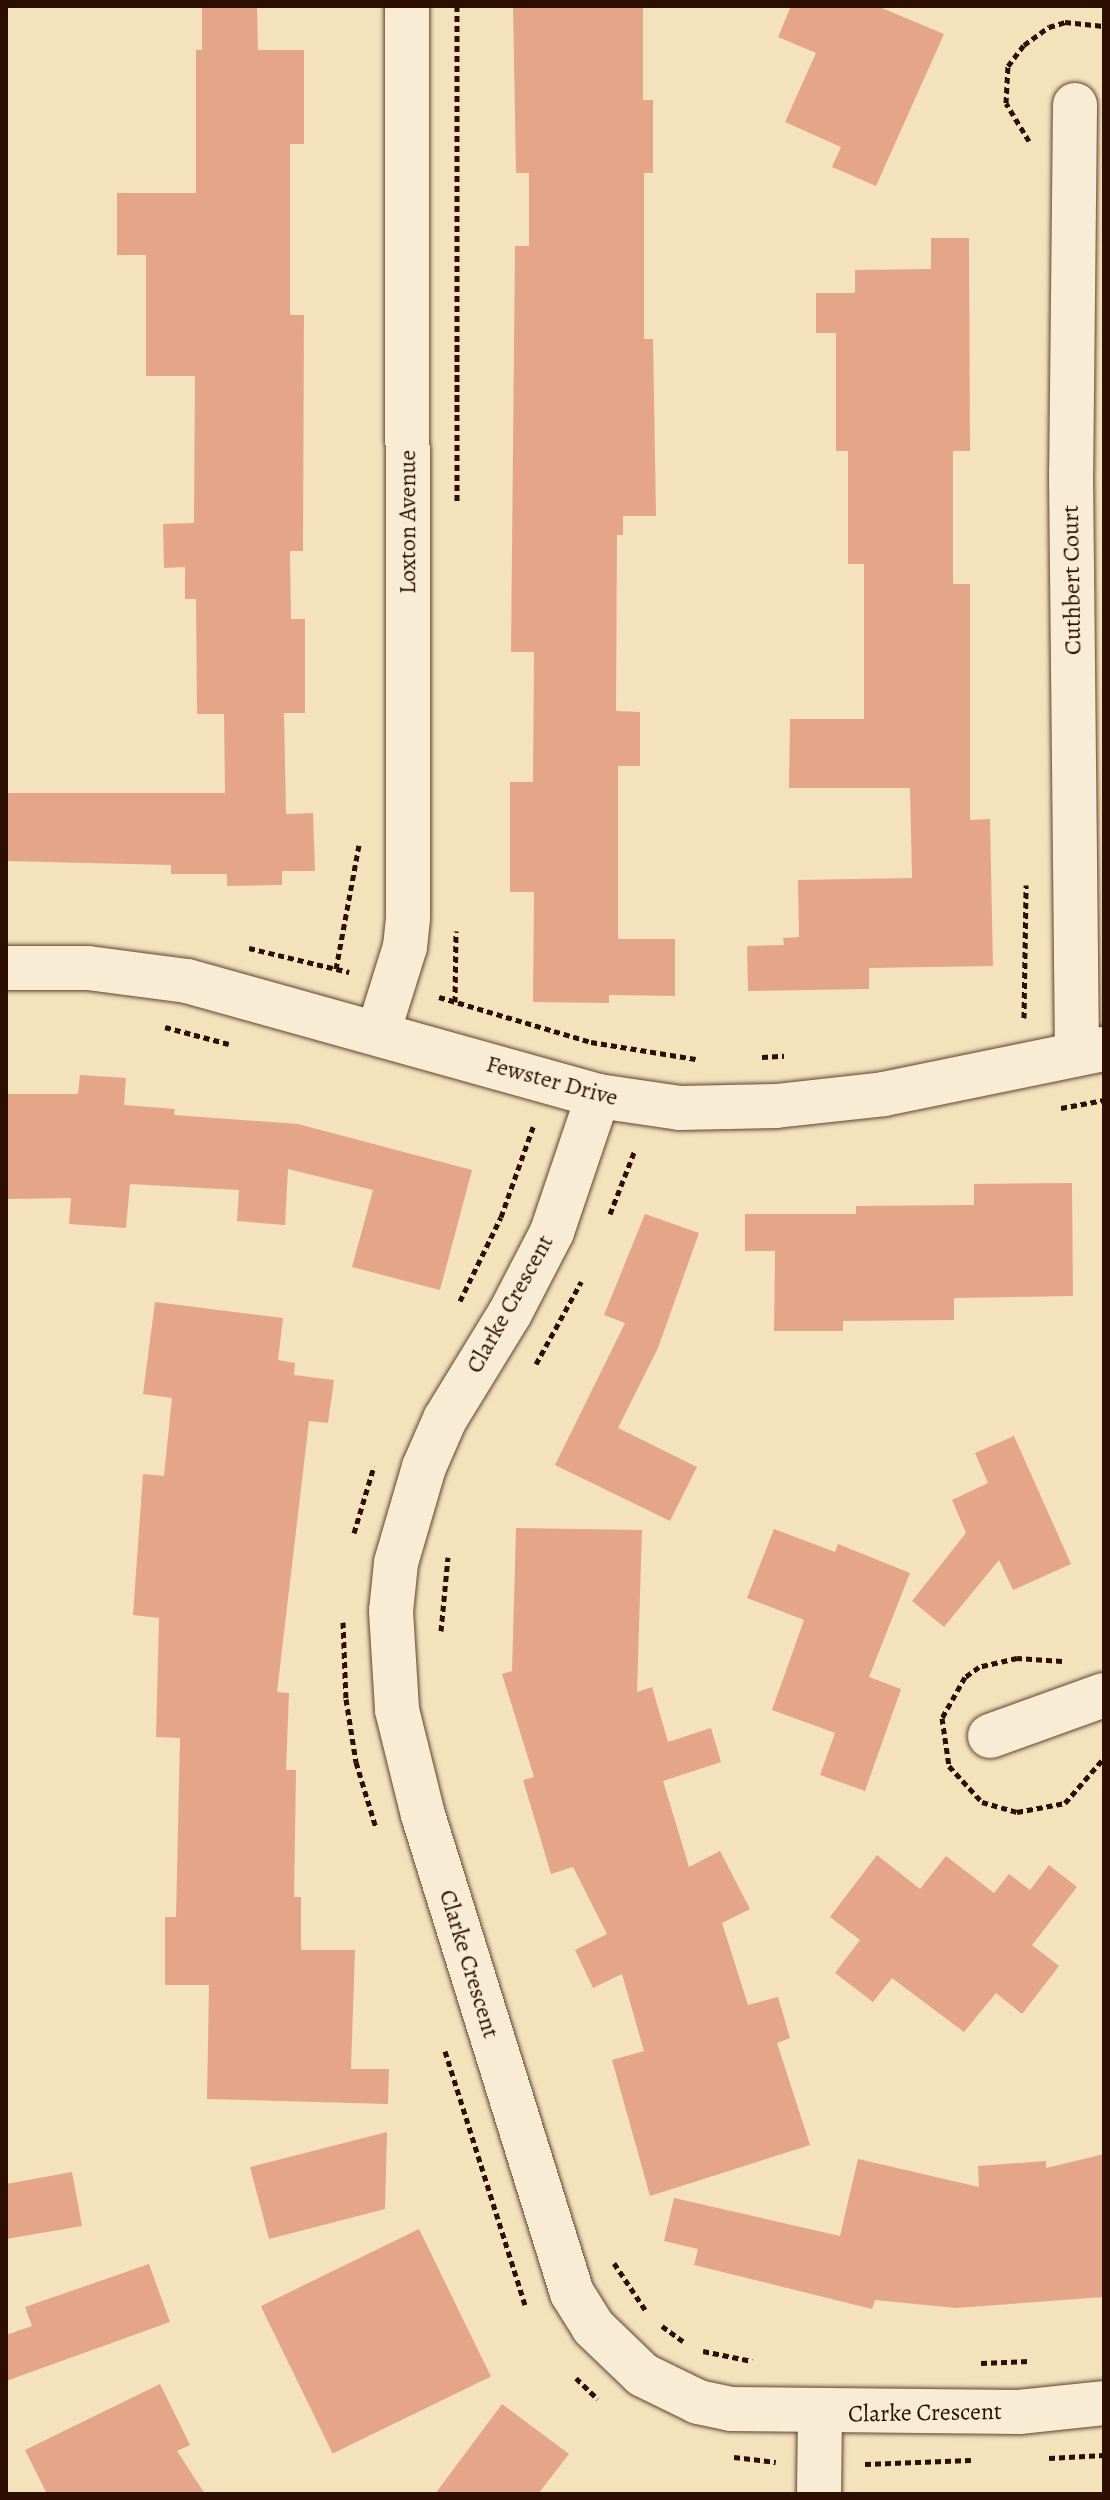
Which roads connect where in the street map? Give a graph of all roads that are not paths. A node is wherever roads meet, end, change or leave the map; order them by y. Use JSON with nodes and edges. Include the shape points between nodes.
{"nodes":[{"id":1,"x":407,"y":6,"type":"edge"},
{"id":2,"x":1075,"y":105,"type":"dead end"},
{"id":3,"x":6,"y":968,"type":"edge"},
{"id":4,"x":378,"y":1033,"type":"junction"},
{"id":5,"x":1090,"y":1052,"type":"edge"},
{"id":6,"x":598,"y":1096,"type":"junction"},
{"id":7,"x":1104,"y":1695,"type":"edge"},
{"id":8,"x":990,"y":1736,"type":"dead end"},
{"id":9,"x":1104,"y":2403,"type":"edge"},
{"id":10,"x":820,"y":2414,"type":"junction"},
{"id":11,"x":819,"y":2494,"type":"edge"}],
"edges":[{"from":1,"to":4,"type":"street","name":"Loxton Avenue","via":[[408,918],[405,947]]},
{"from":2,"to":5,"type":"street","name":"Cuthbert Court","via":[[1071,472]]},
{"from":3,"to":4,"type":"street","name":"Fewster Drive","via":[[88,968],[187,981]]},
{"from":4,"to":6,"type":"street","name":"Fewster Drive"},
{"from":5,"to":6,"type":"street","name":"Fewster Drive","via":[[884,1094],[811,1103],[680,1108]]},
{"from":6,"to":10,"type":"street","name":"Clarke Crescent","via":[[552,1232],[445,1419],[407,1516],[391,1611],[397,1710],[423,1815],[572,2293],[620,2355],[677,2393],[731,2409]]},
{"from":7,"to":8,"type":"street"},
{"from":9,"to":10,"type":"street","name":"Clarke Crescent","via":[[1019,2412]]},
{"from":10,"to":11,"type":"street"}]}
